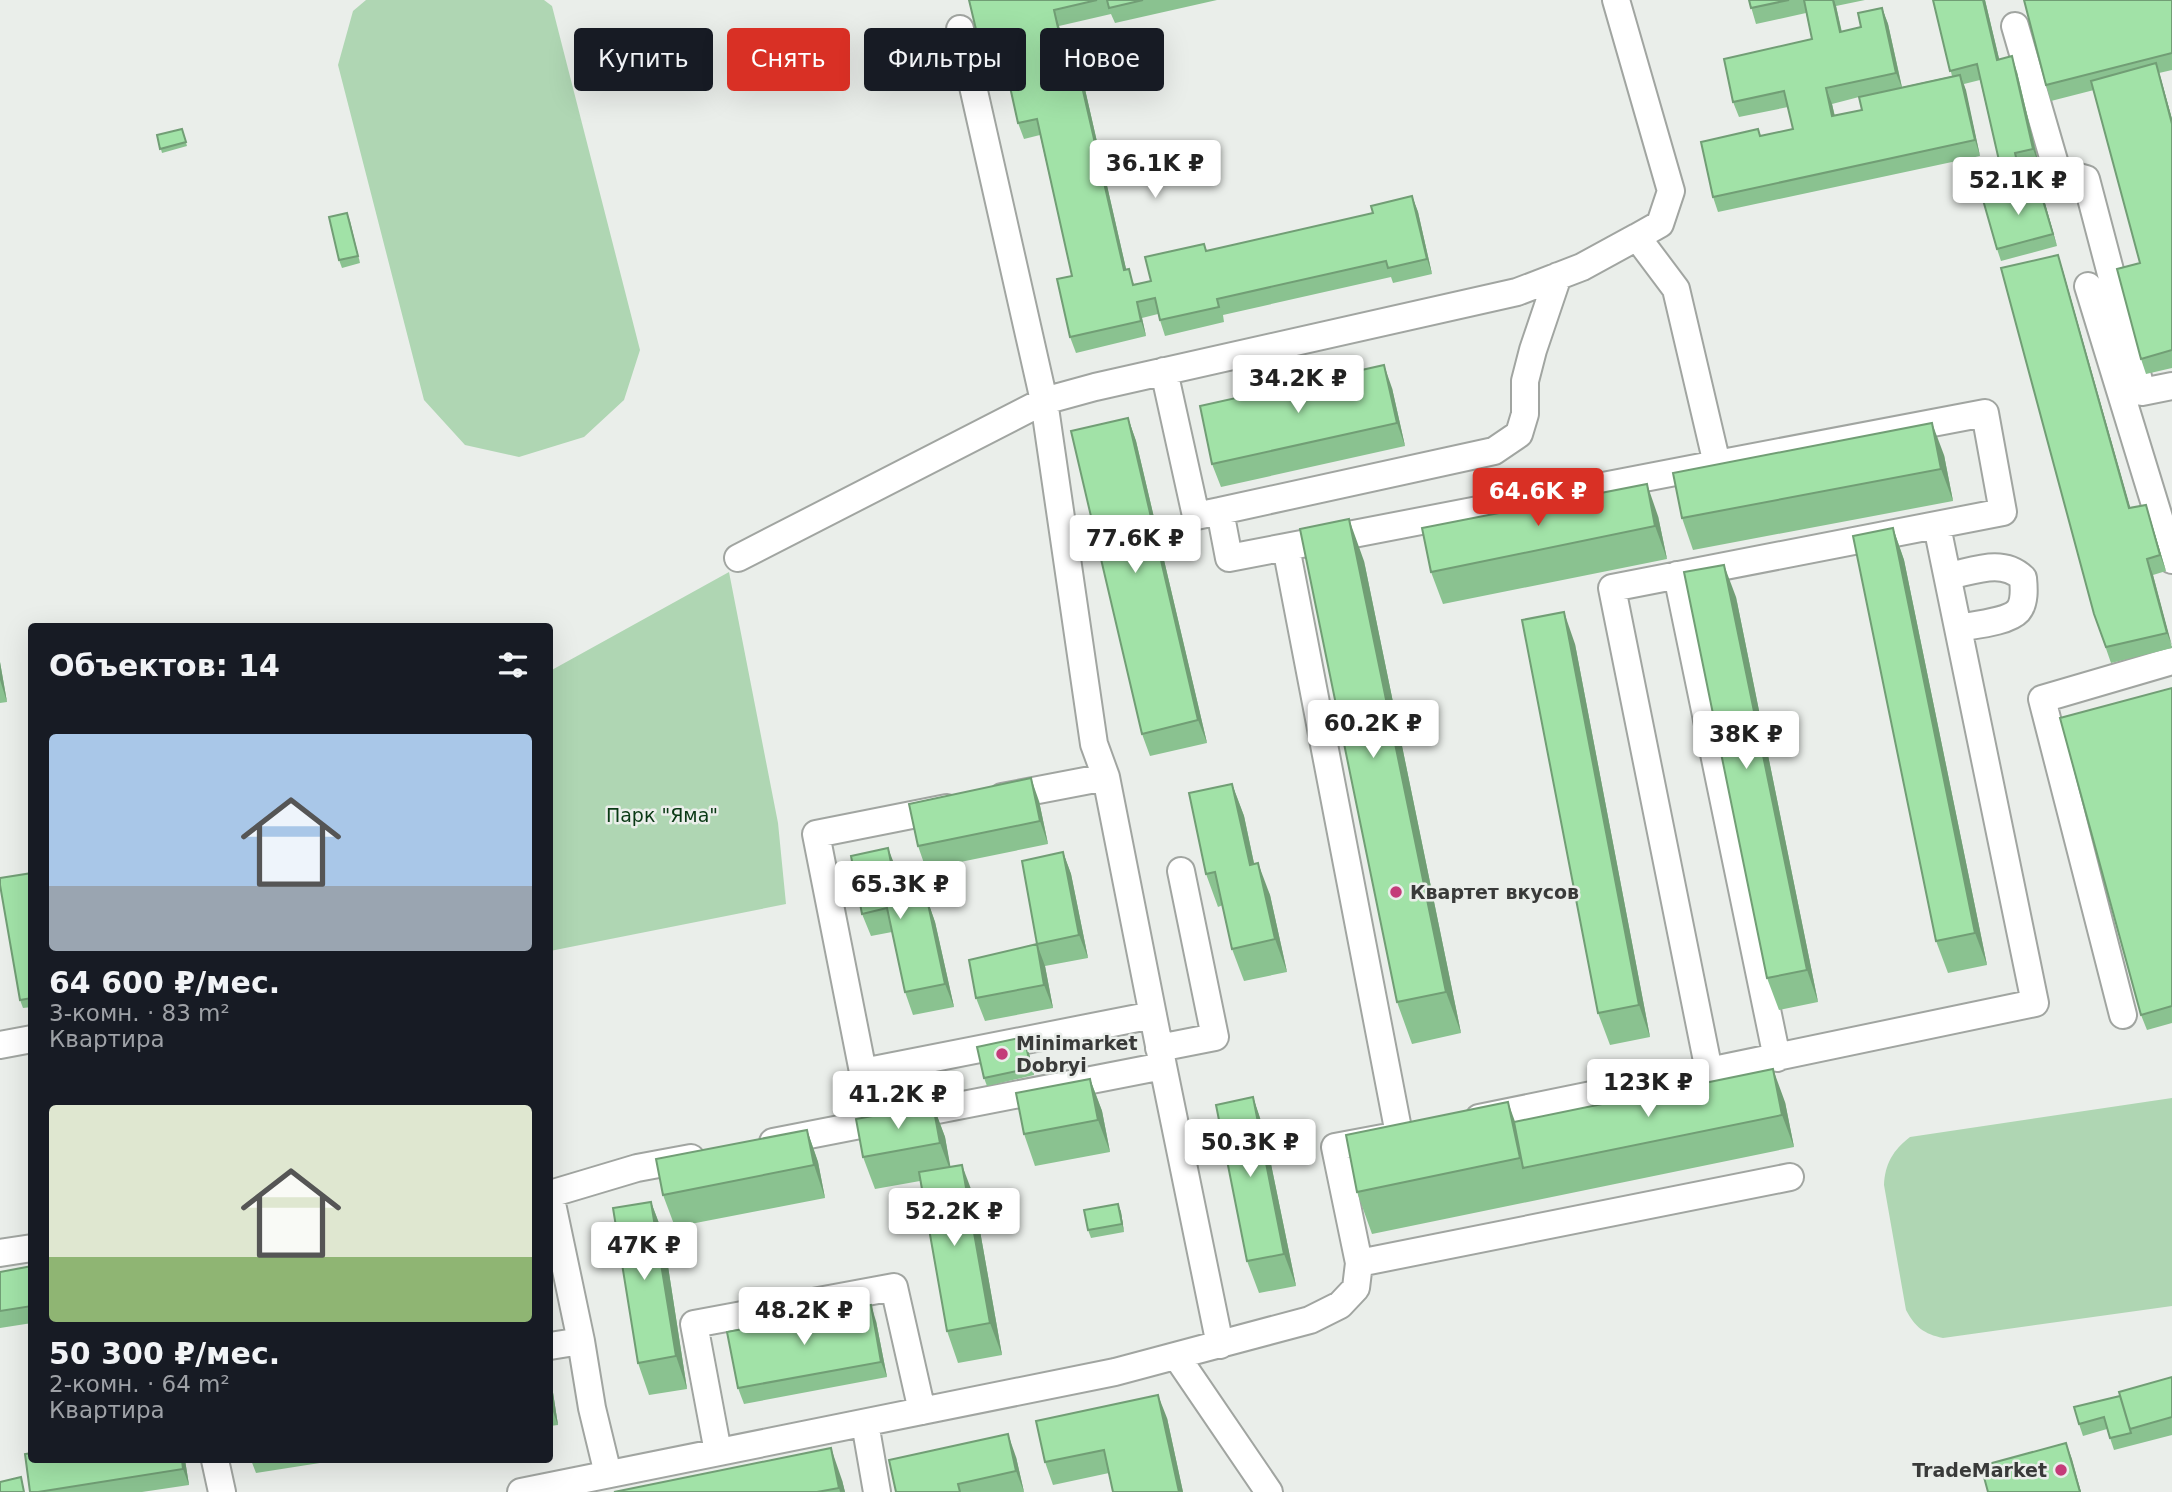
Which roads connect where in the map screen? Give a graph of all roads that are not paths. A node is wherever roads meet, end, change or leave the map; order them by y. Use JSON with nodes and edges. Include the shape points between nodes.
{"nodes":[{"id":1,"x":1616,"y":0,"type":"edge"},
{"id":2,"x":2014,"y":26,"type":"dead end"},
{"id":3,"x":974,"y":91,"type":"edge"},
{"id":4,"x":1637,"y":237,"type":"junction"},
{"id":5,"x":1558,"y":276,"type":"junction"},
{"id":6,"x":2088,"y":286,"type":"dead end"},
{"id":7,"x":1164,"y":371,"type":"junction"},
{"id":8,"x":2172,"y":386,"type":"edge"},
{"id":9,"x":1044,"y":401,"type":"junction"},
{"id":10,"x":1717,"y":464,"type":"junction"},
{"id":11,"x":1220,"y":511,"type":"junction"},
{"id":12,"x":1937,"y":526,"type":"junction"},
{"id":13,"x":1286,"y":547,"type":"junction"},
{"id":14,"x":738,"y":558,"type":"dead end"},
{"id":15,"x":2172,"y":560,"type":"edge"},
{"id":16,"x":1677,"y":575,"type":"junction"},
{"id":17,"x":1948,"y":576,"type":"junction"},
{"id":18,"x":1958,"y":628,"type":"junction"},
{"id":19,"x":2172,"y":661,"type":"edge"},
{"id":20,"x":1105,"y":777,"type":"junction"},
{"id":21,"x":1181,"y":871,"type":"dead end"},
{"id":22,"x":1153,"y":1015,"type":"junction"},
{"id":23,"x":2123,"y":1015,"type":"dead end"},
{"id":24,"x":28,"y":1040,"type":"edge"},
{"id":25,"x":0,"y":1045,"type":"edge"},
{"id":26,"x":1161,"y":1057,"type":"junction"},
{"id":27,"x":1776,"y":1058,"type":"junction"},
{"id":28,"x":1709,"y":1071,"type":"junction"},
{"id":29,"x":1453,"y":1124,"type":"edge"},
{"id":30,"x":1426,"y":1129,"type":"edge"},
{"id":31,"x":1399,"y":1135,"type":"junction"},
{"id":32,"x":745,"y":1147,"type":"edge"},
{"id":33,"x":718,"y":1152,"type":"edge"},
{"id":34,"x":1790,"y":1177,"type":"dead end"},
{"id":35,"x":553,"y":1193,"type":"edge"},
{"id":36,"x":553,"y":1208,"type":"edge"},
{"id":37,"x":28,"y":1249,"type":"edge"},
{"id":38,"x":0,"y":1253,"type":"edge"},
{"id":39,"x":1359,"y":1264,"type":"junction"},
{"id":40,"x":581,"y":1340,"type":"junction"},
{"id":41,"x":553,"y":1345,"type":"edge"},
{"id":42,"x":1220,"y":1345,"type":"junction"},
{"id":43,"x":1177,"y":1357,"type":"junction"},
{"id":44,"x":922,"y":1411,"type":"junction"},
{"id":45,"x":865,"y":1423,"type":"junction"},
{"id":46,"x":719,"y":1452,"type":"junction"},
{"id":47,"x":216,"y":1463,"type":"edge"},
{"id":48,"x":608,"y":1474,"type":"junction"},
{"id":49,"x":222,"y":1492,"type":"edge"},
{"id":50,"x":521,"y":1492,"type":"edge"},
{"id":51,"x":877,"y":1492,"type":"edge"},
{"id":52,"x":1269,"y":1492,"type":"edge"}],
"edges":[{"from":1,"to":4,"type":"lane","via":[[1671,191],[1660,224]]},
{"from":2,"to":8,"type":"lane","via":[[2057,172],[2086,180],[2143,392]]},
{"from":3,"to":9,"type":"lane"},
{"from":4,"to":5,"type":"lane"},
{"from":4,"to":10,"type":"lane","via":[[1676,289]]},
{"from":5,"to":7,"type":"lane","via":[[1517,292]]},
{"from":5,"to":11,"type":"lane","via":[[1525,381],[1525,414],[1519,434],[1494,452]]},
{"from":6,"to":15,"type":"lane"},
{"from":7,"to":9,"type":"lane"},
{"from":7,"to":11,"type":"lane","via":[[1196,516]]},
{"from":9,"to":14,"type":"lane"},
{"from":9,"to":20,"type":"lane","via":[[1094,744]]},
{"from":10,"to":12,"type":"lane","via":[[1984,413],[2003,512]]},
{"from":10,"to":13,"type":"lane"},
{"from":11,"to":13,"type":"lane","via":[[1229,558]]},
{"from":12,"to":16,"type":"lane"},
{"from":12,"to":17,"type":"lane"},
{"from":13,"to":31,"type":"lane"},
{"from":16,"to":27,"type":"lane"},
{"from":16,"to":28,"type":"lane","via":[[1612,588]]},
{"from":17,"to":18,"type":"lane"},
{"from":17,"to":18,"type":"lane","via":[[1998,566],[2014,569],[2023,578],[2020,610],[2009,618]]},
{"from":18,"to":27,"type":"lane","via":[[2035,1003]]},
{"from":19,"to":23,"type":"lane","via":[[2042,699]]},
{"from":20,"to":22,"type":"lane"},
{"from":20,"to":22,"type":"lane","via":[[816,834],[863,1072]]},
{"from":21,"to":26,"type":"lane","via":[[1215,1037]]},
{"from":22,"to":26,"type":"lane"},
{"from":24,"to":25,"type":"lane"},
{"from":26,"to":32,"type":"lane"},
{"from":26,"to":42,"type":"lane"},
{"from":27,"to":28,"type":"lane"},
{"from":28,"to":29,"type":"lane"},
{"from":30,"to":31,"type":"lane"},
{"from":31,"to":39,"type":"lane","via":[[1335,1147]]},
{"from":33,"to":35,"type":"lane","via":[[637,1168]]},
{"from":34,"to":39,"type":"lane"},
{"from":36,"to":40,"type":"lane"},
{"from":37,"to":38,"type":"lane"},
{"from":39,"to":42,"type":"lane","via":[[1356,1288],[1340,1305],[1310,1320]]},
{"from":40,"to":41,"type":"lane"},
{"from":40,"to":48,"type":"lane"},
{"from":42,"to":43,"type":"lane"},
{"from":43,"to":44,"type":"lane"},
{"from":43,"to":52,"type":"lane"},
{"from":44,"to":45,"type":"lane"},
{"from":44,"to":46,"type":"lane","via":[[894,1287],[694,1324]]},
{"from":45,"to":46,"type":"lane"},
{"from":45,"to":51,"type":"lane"},
{"from":46,"to":48,"type":"lane"},
{"from":47,"to":49,"type":"lane"},
{"from":48,"to":50,"type":"lane"}]}
